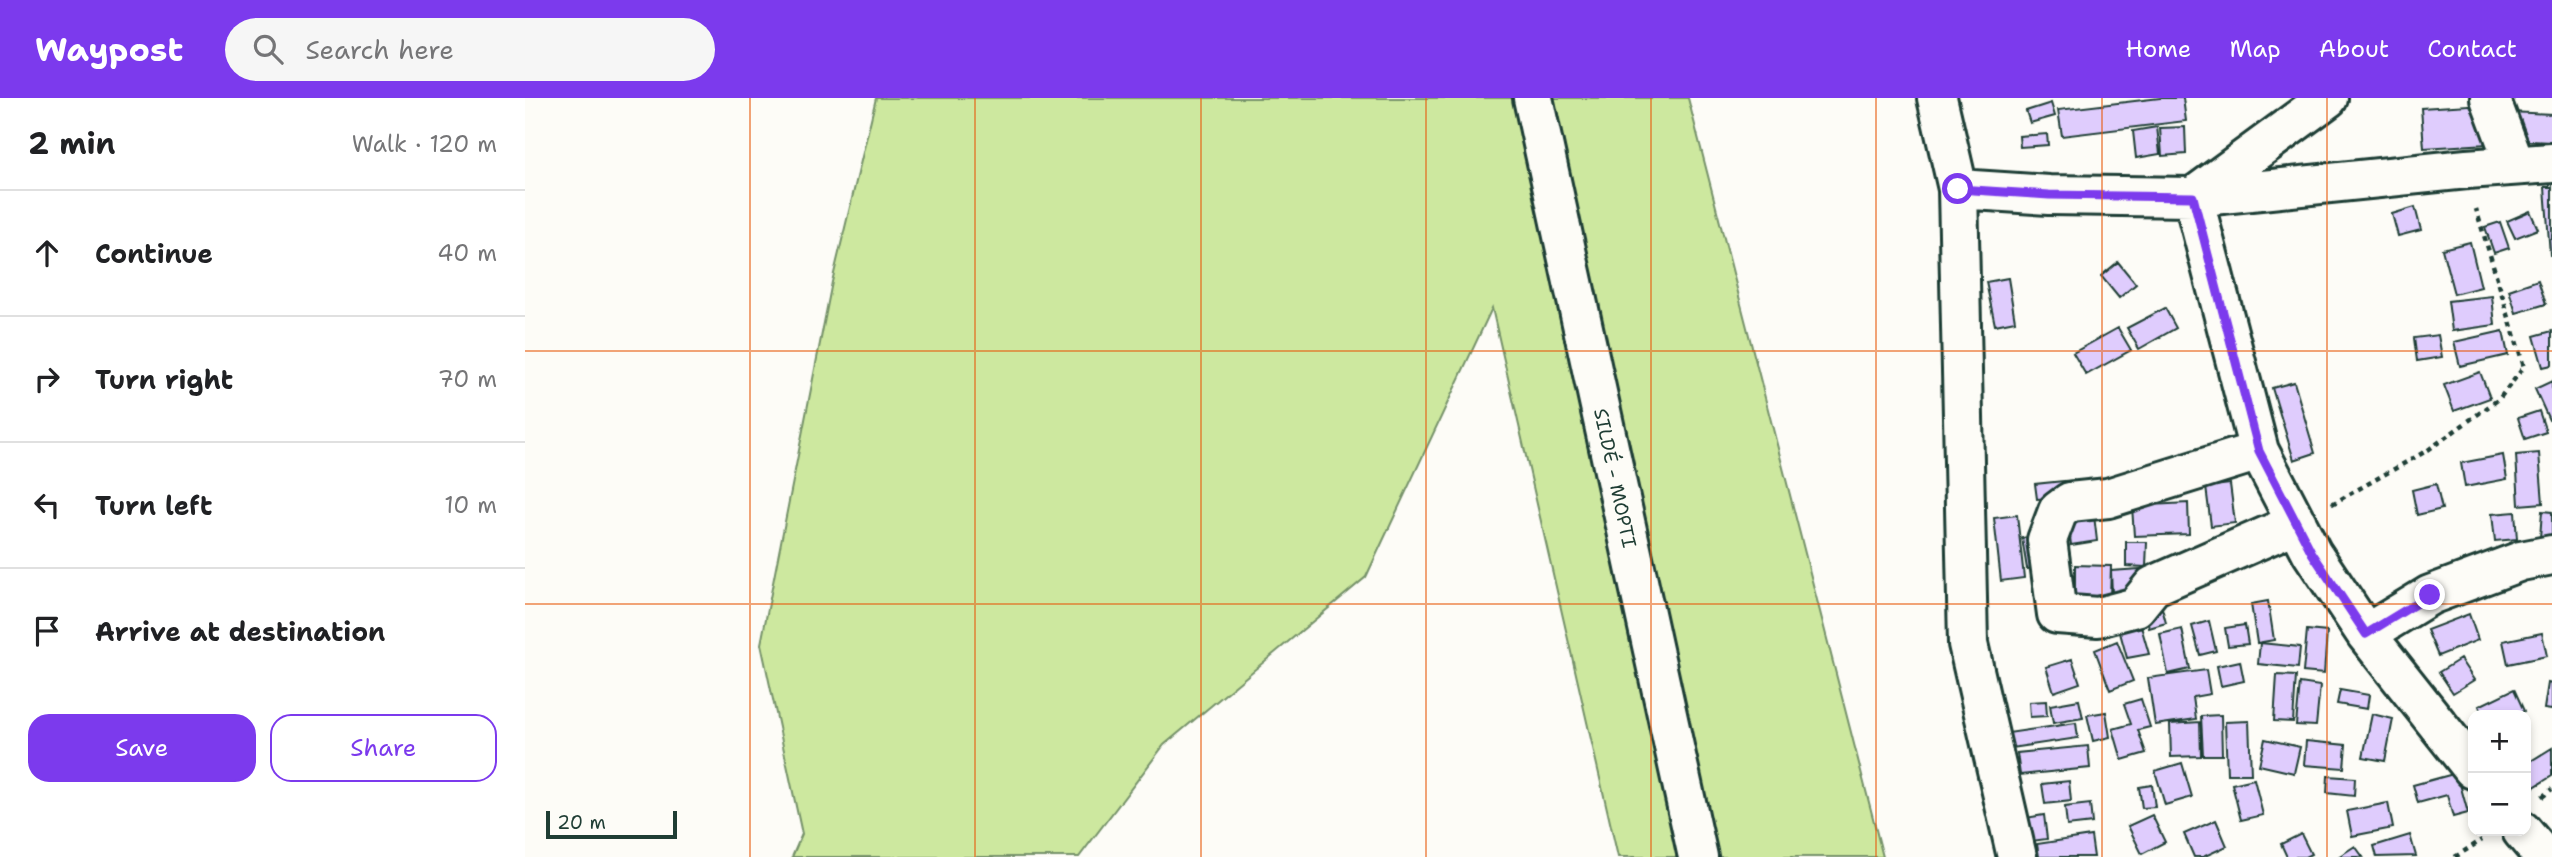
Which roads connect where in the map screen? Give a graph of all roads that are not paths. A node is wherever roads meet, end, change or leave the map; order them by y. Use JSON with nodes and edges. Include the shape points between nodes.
{"nodes":[{"id":1,"x":1533,"y":98,"type":"edge"},
{"id":2,"x":1937,"y":98,"type":"edge"},
{"id":3,"x":2328,"y":98,"type":"edge"},
{"id":4,"x":2490,"y":98,"type":"edge"},
{"id":5,"x":2552,"y":163,"type":"edge"},
{"id":6,"x":2515,"y":165,"type":"junction"},
{"id":7,"x":1958,"y":189,"type":"junction"},
{"id":8,"x":2193,"y":197,"type":"junction"},
{"id":9,"x":2259,"y":451,"type":"junction"},
{"id":10,"x":2297,"y":523,"type":"junction"},
{"id":11,"x":2552,"y":555,"type":"edge"},
{"id":12,"x":2366,"y":634,"type":"junction"},
{"id":13,"x":2468,"y":763,"type":"edge"},
{"id":14,"x":2508,"y":836,"type":"edge"},
{"id":15,"x":1698,"y":857,"type":"edge"},
{"id":16,"x":2017,"y":857,"type":"edge"},
{"id":17,"x":2544,"y":857,"type":"edge"}],
"edges":[{"from":1,"to":15,"type":"street","name":"SILDÉ - MOPTI"},
{"from":2,"to":7,"type":"street"},
{"from":3,"to":8,"type":"street"},
{"from":4,"to":6,"type":"street"},
{"from":5,"to":6,"type":"street"},
{"from":6,"to":8,"type":"street"},
{"from":7,"to":8,"type":"street"},
{"from":7,"to":16,"type":"street","via":[[1968,644]]},
{"from":8,"to":9,"type":"street"},
{"from":9,"to":10,"type":"street"},
{"from":9,"to":10,"type":"street","via":[[2108,498],[2070,502],[2058,511],[2047,540],[2057,614],[2098,617],[2136,607],[2153,586]]},
{"from":10,"to":12,"type":"street"},
{"from":11,"to":12,"type":"street","via":[[2521,561],[2430,595]]},
{"from":12,"to":13,"type":"street"},
{"from":14,"to":17,"type":"street"}]}
